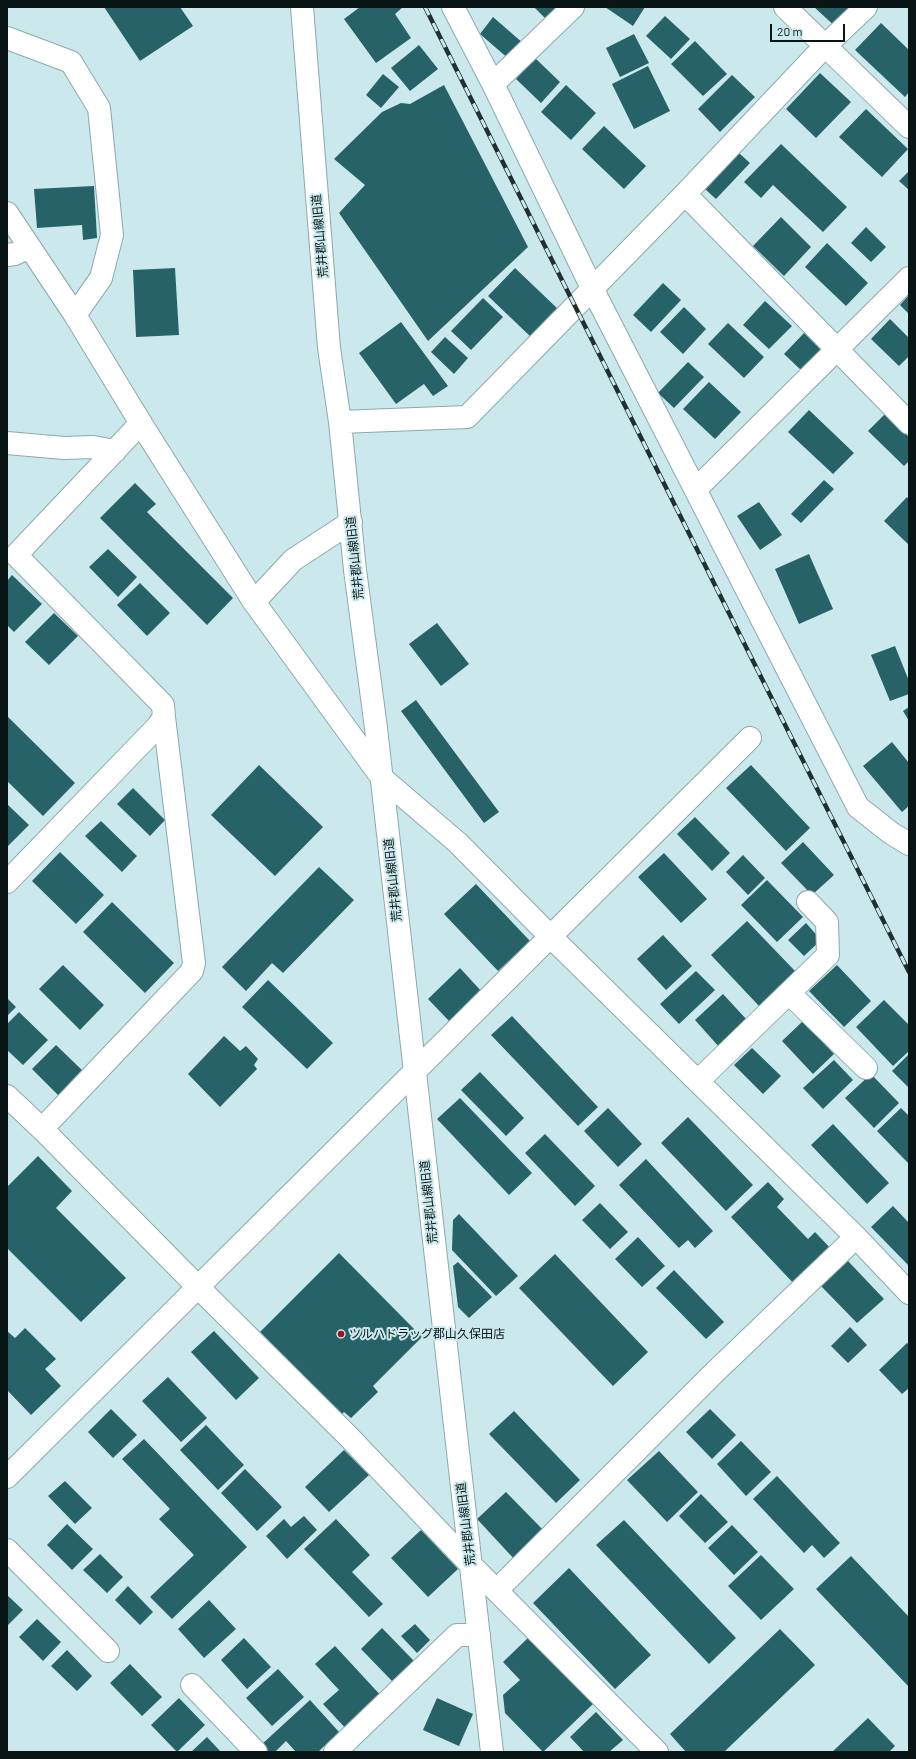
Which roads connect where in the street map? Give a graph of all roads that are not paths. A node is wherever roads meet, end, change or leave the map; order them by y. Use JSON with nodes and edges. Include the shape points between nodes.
{"nodes":[{"id":1,"x":302,"y":7,"type":"edge"},
{"id":2,"x":453,"y":7,"type":"edge"},
{"id":3,"x":573,"y":7,"type":"edge"},
{"id":4,"x":785,"y":7,"type":"edge"},
{"id":5,"x":866,"y":7,"type":"edge"},
{"id":6,"x":7,"y":38,"type":"edge"},
{"id":7,"x":825,"y":46,"type":"junction"},
{"id":8,"x":493,"y":84,"type":"junction"},
{"id":9,"x":909,"y":127,"type":"edge"},
{"id":10,"x":685,"y":194,"type":"junction"},
{"id":11,"x":7,"y":213,"type":"edge"},
{"id":12,"x":30,"y":247,"type":"junction"},
{"id":13,"x":7,"y":255,"type":"edge"},
{"id":14,"x":909,"y":278,"type":"edge"},
{"id":15,"x":592,"y":288,"type":"junction"},
{"id":16,"x":75,"y":315,"type":"junction"},
{"id":17,"x":837,"y":350,"type":"junction"},
{"id":18,"x":340,"y":422,"type":"junction"},
{"id":19,"x":909,"y":423,"type":"edge"},
{"id":20,"x":141,"y":424,"type":"junction"},
{"id":21,"x":7,"y":443,"type":"edge"},
{"id":22,"x":115,"y":451,"type":"junction"},
{"id":23,"x":696,"y":489,"type":"junction"},
{"id":24,"x":351,"y":522,"type":"junction"},
{"id":25,"x":254,"y":602,"type":"junction"},
{"id":26,"x":164,"y":717,"type":"junction"},
{"id":27,"x":750,"y":738,"type":"dead end"},
{"id":28,"x":382,"y":778,"type":"junction"},
{"id":29,"x":909,"y":844,"type":"edge"},
{"id":30,"x":7,"y":882,"type":"edge"},
{"id":31,"x":808,"y":902,"type":"dead end"},
{"id":32,"x":550,"y":936,"type":"junction"},
{"id":33,"x":789,"y":993,"type":"junction"},
{"id":34,"x":866,"y":1068,"type":"dead end"},
{"id":35,"x":414,"y":1070,"type":"junction"},
{"id":36,"x":698,"y":1081,"type":"junction"},
{"id":37,"x":7,"y":1096,"type":"edge"},
{"id":38,"x":42,"y":1129,"type":"junction"},
{"id":39,"x":856,"y":1237,"type":"junction"},
{"id":40,"x":197,"y":1286,"type":"junction"},
{"id":41,"x":909,"y":1293,"type":"edge"},
{"id":42,"x":7,"y":1477,"type":"edge"},
{"id":43,"x":7,"y":1550,"type":"edge"},
{"id":44,"x":471,"y":1565,"type":"junction"},
{"id":45,"x":497,"y":1590,"type":"junction"},
{"id":46,"x":479,"y":1635,"type":"junction"},
{"id":47,"x":108,"y":1651,"type":"dead end"},
{"id":48,"x":192,"y":1685,"type":"dead end"},
{"id":49,"x":256,"y":1752,"type":"edge"},
{"id":50,"x":335,"y":1752,"type":"edge"},
{"id":51,"x":492,"y":1752,"type":"edge"},
{"id":52,"x":657,"y":1752,"type":"edge"}],
"edges":[{"from":1,"to":18,"type":"street","name":"荒井郡山線旧道","via":[[329,348]]},
{"from":2,"to":8,"type":"street"},
{"from":3,"to":8,"type":"street"},
{"from":4,"to":7,"type":"street"},
{"from":5,"to":7,"type":"street"},
{"from":6,"to":16,"type":"street","via":[[71,62],[99,108],[112,235],[101,278]]},
{"from":7,"to":9,"type":"street"},
{"from":7,"to":10,"type":"street"},
{"from":8,"to":15,"type":"street"},
{"from":10,"to":15,"type":"street"},
{"from":10,"to":17,"type":"street"},
{"from":11,"to":12,"type":"street"},
{"from":12,"to":13,"type":"street"},
{"from":12,"to":16,"type":"street"},
{"from":14,"to":17,"type":"street"},
{"from":15,"to":18,"type":"street","via":[[467,417]]},
{"from":15,"to":23,"type":"street"},
{"from":16,"to":20,"type":"street"},
{"from":17,"to":19,"type":"street"},
{"from":17,"to":23,"type":"street"},
{"from":18,"to":24,"type":"street","name":"荒井郡山線旧道"},
{"from":20,"to":22,"type":"street"},
{"from":20,"to":25,"type":"street"},
{"from":21,"to":22,"type":"street","via":[[64,448],[93,447]]},
{"from":22,"to":26,"type":"street","via":[[16,555],[163,705]]},
{"from":23,"to":29,"type":"street","via":[[858,807]]},
{"from":24,"to":25,"type":"street","via":[[293,560]]},
{"from":24,"to":28,"type":"street","name":"荒井郡山線旧道"},
{"from":25,"to":28,"type":"street"},
{"from":26,"to":30,"type":"street","via":[[148,737]]},
{"from":26,"to":38,"type":"street","via":[[194,963],[192,971]]},
{"from":27,"to":32,"type":"street"},
{"from":28,"to":32,"type":"street","via":[[458,843]]},
{"from":28,"to":35,"type":"street","name":"荒井郡山線旧道"},
{"from":31,"to":33,"type":"street","via":[[827,922],[828,955]]},
{"from":32,"to":35,"type":"street"},
{"from":32,"to":36,"type":"street"},
{"from":33,"to":34,"type":"street"},
{"from":33,"to":36,"type":"street"},
{"from":35,"to":40,"type":"street"},
{"from":35,"to":44,"type":"street","name":"荒井郡山線旧道"},
{"from":36,"to":39,"type":"street"},
{"from":37,"to":38,"type":"street"},
{"from":38,"to":40,"type":"street"},
{"from":39,"to":41,"type":"street"},
{"from":39,"to":45,"type":"street","via":[[715,1372]]},
{"from":40,"to":42,"type":"street"},
{"from":40,"to":44,"type":"street","via":[[349,1437]]},
{"from":43,"to":47,"type":"street"},
{"from":44,"to":45,"type":"street"},
{"from":44,"to":46,"type":"street","name":"荒井郡山線旧道"},
{"from":45,"to":52,"type":"street"},
{"from":46,"to":50,"type":"street","via":[[457,1635]]},
{"from":46,"to":51,"type":"street","name":"荒井郡山線旧道"},
{"from":48,"to":49,"type":"street"}]}
